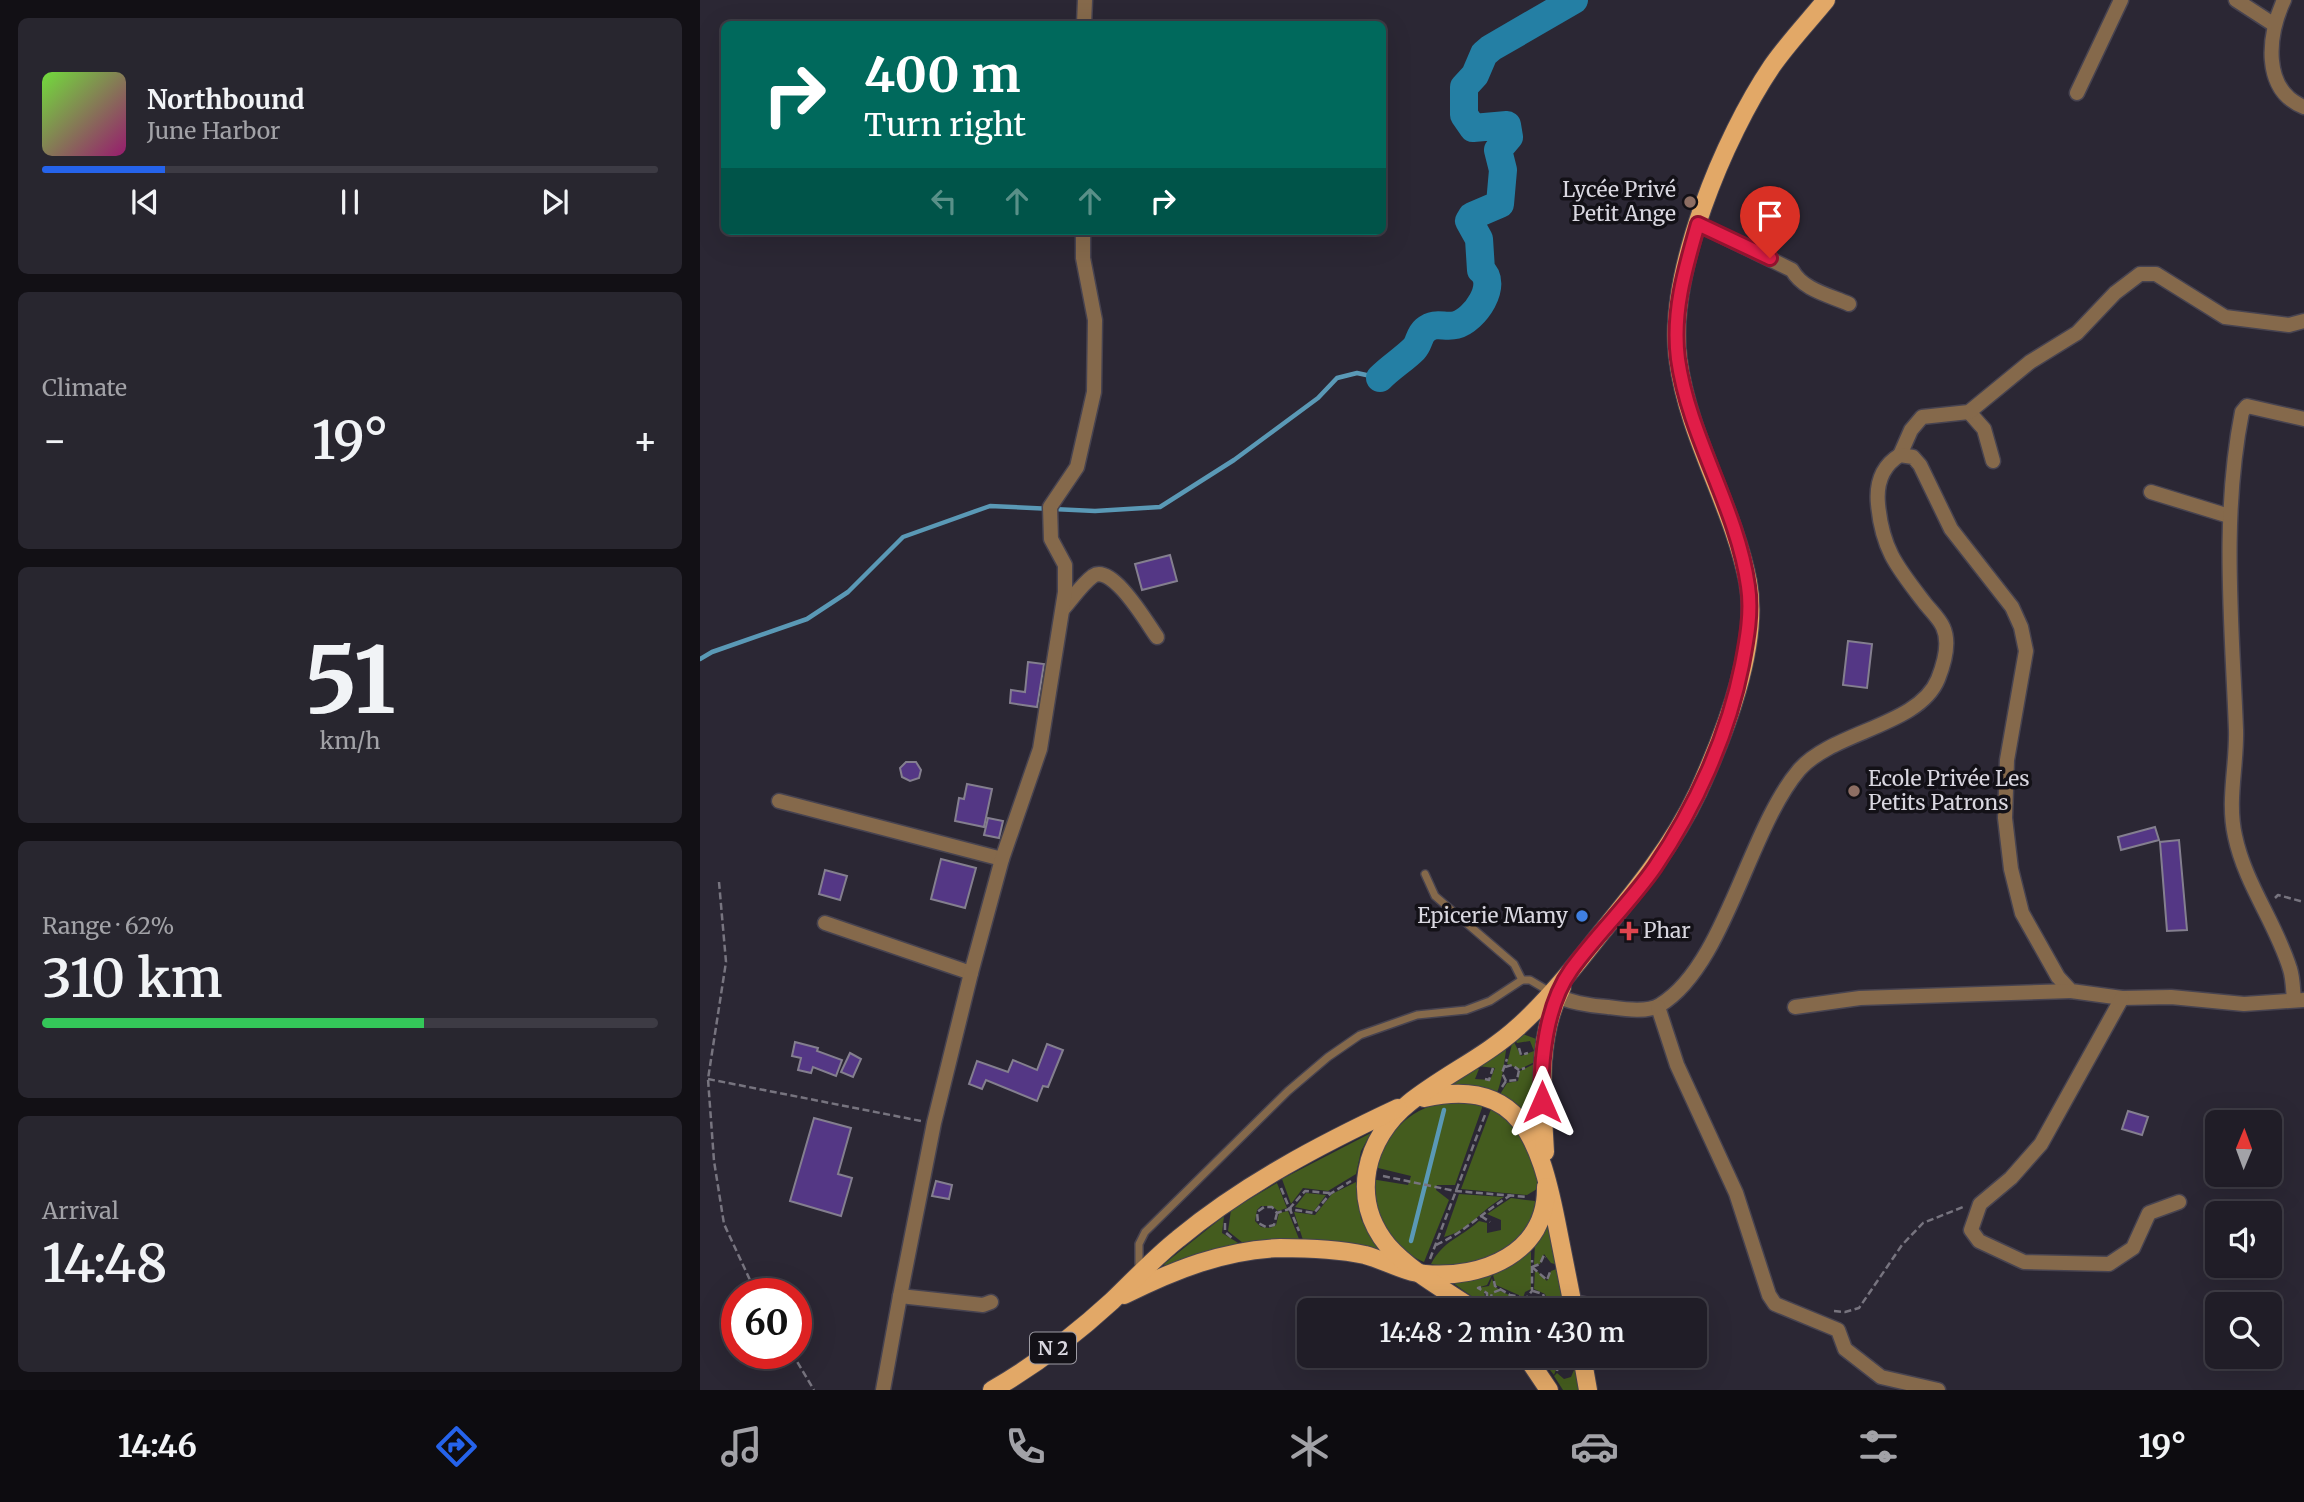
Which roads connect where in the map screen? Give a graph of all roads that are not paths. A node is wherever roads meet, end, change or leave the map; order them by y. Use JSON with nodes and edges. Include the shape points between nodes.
{"nodes":[{"id":1,"x":1085,"y":0,"type":"edge"},
{"id":2,"x":1826,"y":0,"type":"edge"},
{"id":3,"x":2121,"y":0,"type":"edge"},
{"id":4,"x":2236,"y":0,"type":"edge"},
{"id":5,"x":2284,"y":0,"type":"edge"},
{"id":6,"x":1084,"y":21,"type":"edge"},
{"id":7,"x":2273,"y":24,"type":"junction"},
{"id":8,"x":2077,"y":93,"type":"dead end"},
{"id":9,"x":2304,"y":107,"type":"edge"},
{"id":10,"x":1698,"y":224,"type":"junction"},
{"id":11,"x":1083,"y":235,"type":"edge"},
{"id":12,"x":1849,"y":304,"type":"dead end"},
{"id":13,"x":2304,"y":321,"type":"edge"},
{"id":14,"x":1969,"y":412,"type":"junction"},
{"id":15,"x":2304,"y":419,"type":"edge"},
{"id":16,"x":1900,"y":455,"type":"junction"},
{"id":17,"x":1993,"y":461,"type":"dead end"},
{"id":18,"x":2151,"y":492,"type":"dead end"},
{"id":19,"x":2229,"y":516,"type":"junction"},
{"id":20,"x":1063,"y":609,"type":"junction"},
{"id":21,"x":1157,"y":637,"type":"dead end"},
{"id":22,"x":779,"y":801,"type":"dead end"},
{"id":23,"x":1002,"y":859,"type":"junction"},
{"id":24,"x":1425,"y":874,"type":"dead end"},
{"id":25,"x":825,"y":923,"type":"dead end"},
{"id":26,"x":971,"y":973,"type":"junction"},
{"id":27,"x":1522,"y":980,"type":"junction"},
{"id":28,"x":2071,"y":991,"type":"junction"},
{"id":29,"x":1555,"y":994,"type":"junction"},
{"id":30,"x":2122,"y":998,"type":"junction"},
{"id":31,"x":2299,"y":1000,"type":"edge"},
{"id":32,"x":1658,"y":1007,"type":"junction"},
{"id":33,"x":1795,"y":1007,"type":"dead end"},
{"id":34,"x":1409,"y":1103,"type":"junction"},
{"id":35,"x":1545,"y":1167,"type":"junction"},
{"id":36,"x":2179,"y":1202,"type":"dead end"},
{"id":37,"x":1139,"y":1272,"type":"junction"},
{"id":38,"x":1422,"y":1274,"type":"junction"},
{"id":39,"x":900,"y":1296,"type":"junction"},
{"id":40,"x":1457,"y":1298,"type":"edge"},
{"id":41,"x":1572,"y":1298,"type":"edge"},
{"id":42,"x":1111,"y":1301,"type":"junction"},
{"id":43,"x":991,"y":1302,"type":"dead end"},
{"id":44,"x":1540,"y":1368,"type":"edge"},
{"id":45,"x":1579,"y":1368,"type":"edge"},
{"id":46,"x":1553,"y":1380,"type":"edge"},
{"id":47,"x":883,"y":1390,"type":"edge"},
{"id":48,"x":992,"y":1390,"type":"edge"},
{"id":49,"x":1588,"y":1390,"type":"edge"},
{"id":50,"x":1938,"y":1390,"type":"edge"}],
"edges":[{"from":1,"to":6,"type":"street"},
{"from":2,"to":10,"type":"main road","via":[[1760,85]]},
{"from":3,"to":8,"type":"street"},
{"from":4,"to":7,"type":"street"},
{"from":5,"to":7,"type":"street"},
{"from":7,"to":9,"type":"street","via":[[2277,85],[2292,103]]},
{"from":10,"to":12,"type":"street","via":[[1792,270],[1809,287]]},
{"from":10,"to":29,"type":"main road","via":[[1676,316],[1678,359],[1690,413],[1748,585],[1749,627],[1742,667],[1712,761],[1687,816],[1653,869]]},
{"from":11,"to":20,"type":"street","via":[[1095,320],[1094,393],[1077,467],[1049,507],[1051,539],[1065,565]]},
{"from":13,"to":14,"type":"street","via":[[2289,325],[2225,317],[2156,274],[2140,274],[2077,333],[2030,362]]},
{"from":14,"to":16,"type":"street","via":[[1922,417]]},
{"from":14,"to":17,"type":"street","via":[[1984,429]]},
{"from":15,"to":19,"type":"street","via":[[2247,406],[2242,412]]},
{"from":16,"to":28,"type":"street","via":[[1913,457],[1920,465],[1951,529],[2012,607],[2021,626],[2026,651],[2006,783],[2011,869],[2022,913],[2058,977]]},
{"from":16,"to":32,"type":"street","via":[[1887,463],[1880,477],[1880,534],[1892,561],[1943,626],[1947,642],[1938,680],[1908,710],[1823,749],[1800,769],[1780,797],[1709,947],[1693,973]]},
{"from":18,"to":19,"type":"street"},
{"from":19,"to":31,"type":"street","via":[[2236,733],[2231,819],[2240,856],[2291,969]]},
{"from":20,"to":21,"type":"street","via":[[1094,575],[1102,573],[1114,579]]},
{"from":20,"to":23,"type":"street","via":[[1040,749]]},
{"from":22,"to":23,"type":"street"},
{"from":23,"to":26,"type":"street"},
{"from":24,"to":27,"type":"lane","via":[[1436,896],[1514,964]]},
{"from":25,"to":26,"type":"street"},
{"from":26,"to":39,"type":"street","via":[[934,1124]]},
{"from":27,"to":29,"type":"lane"},
{"from":27,"to":37,"type":"lane","via":[[1466,1010],[1390,1022],[1328,1057],[1144,1232]]},
{"from":28,"to":30,"type":"street"},
{"from":28,"to":33,"type":"street","via":[[1860,998]]},
{"from":29,"to":32,"type":"street","via":[[1597,1006]]},
{"from":29,"to":34,"type":"main road","via":[[1516,1029]]},
{"from":29,"to":35,"type":"main road","via":[[1538,1055]]},
{"from":30,"to":31,"type":"street","via":[[2244,1004]]},
{"from":30,"to":36,"type":"street","via":[[2041,1144],[2011,1178],[1980,1203],[1971,1230],[1979,1241],[2024,1262],[2109,1264],[2133,1248],[2149,1213]]},
{"from":32,"to":50,"type":"street","via":[[1677,1065],[1736,1194],[1775,1304],[1838,1330],[1845,1349],[1881,1377]]},
{"from":34,"to":35,"type":"main road","via":[[1463,1093],[1490,1100],[1526,1127]]},
{"from":34,"to":37,"type":"main road","via":[[1275,1172],[1226,1203]]},
{"from":34,"to":38,"type":"main road","via":[[1381,1130],[1371,1150],[1365,1192],[1371,1219],[1389,1247]]},
{"from":35,"to":38,"type":"main road","via":[[1546,1200],[1519,1250],[1495,1267]]},
{"from":35,"to":41,"type":"main road"},
{"from":37,"to":42,"type":"main road"},
{"from":38,"to":40,"type":"main road"},
{"from":38,"to":42,"type":"main road","via":[[1363,1255],[1306,1249],[1251,1251],[1202,1261]]},
{"from":39,"to":43,"type":"street","via":[[983,1305]]},
{"from":39,"to":47,"type":"street"},
{"from":42,"to":48,"type":"main road","number":"N 2"},
{"from":44,"to":46,"type":"main road"},
{"from":45,"to":49,"type":"main road"}]}
